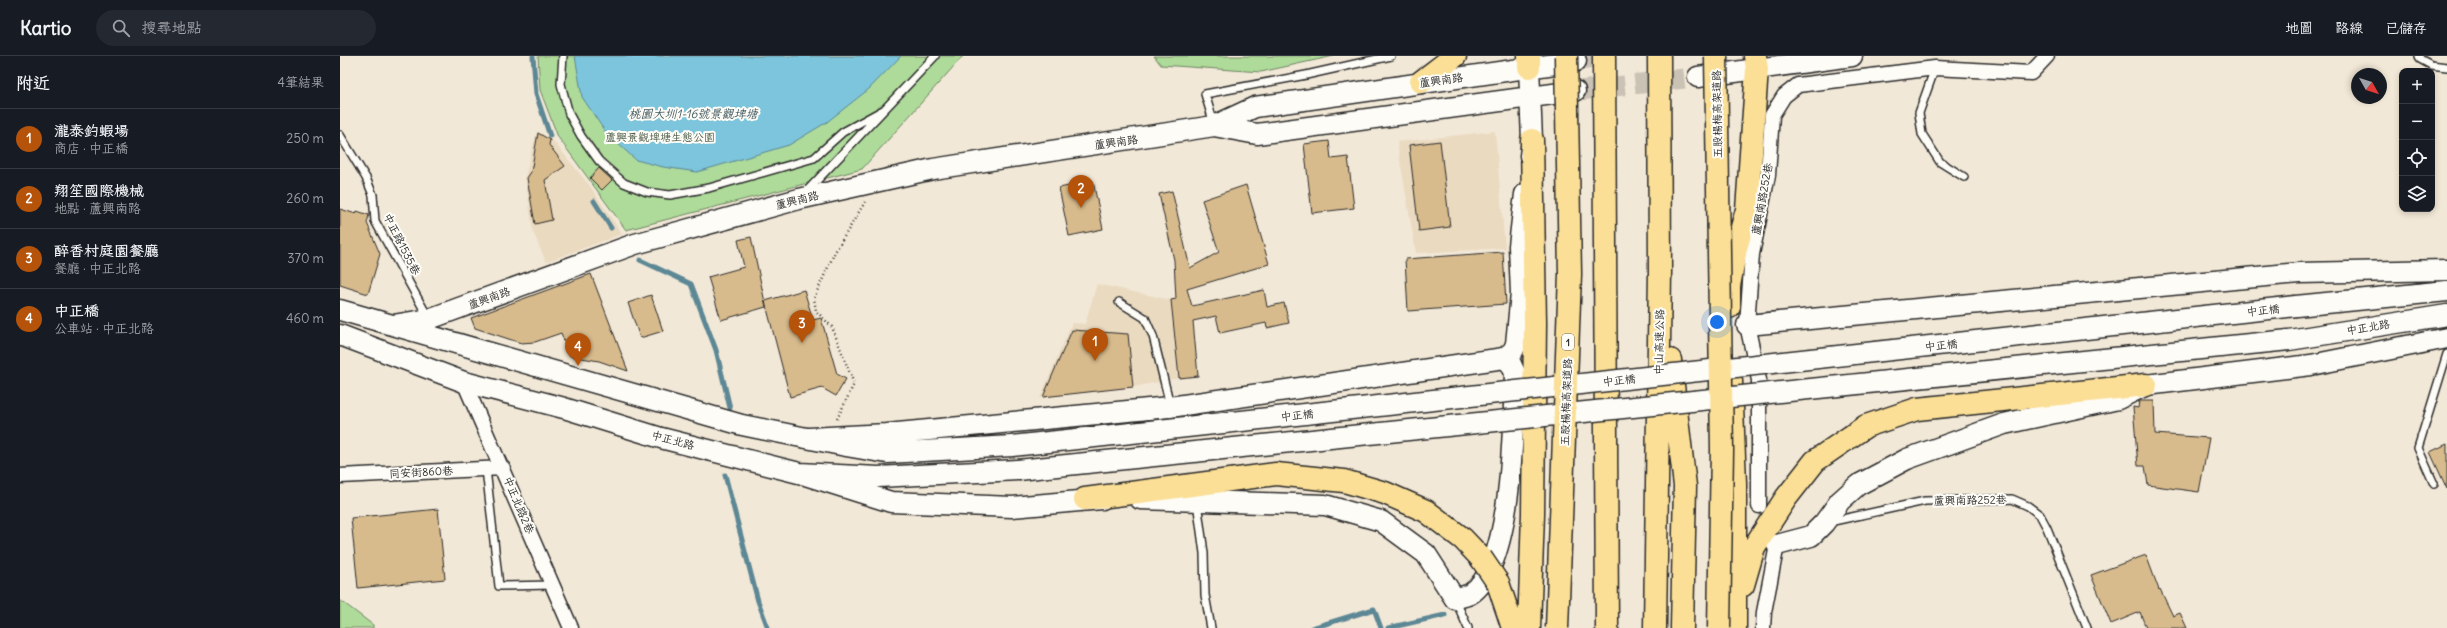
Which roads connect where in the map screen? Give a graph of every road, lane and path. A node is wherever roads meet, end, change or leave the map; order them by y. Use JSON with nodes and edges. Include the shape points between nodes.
{"nodes":[{"id":1,"x":563,"y":56,"type":"edge"},
{"id":2,"x":935,"y":56,"type":"edge"},
{"id":3,"x":1392,"y":56,"type":"edge"},
{"id":4,"x":1455,"y":56,"type":"edge"},
{"id":5,"x":1604,"y":56,"type":"edge"},
{"id":6,"x":1659,"y":56,"type":"edge"},
{"id":7,"x":1716,"y":56,"type":"edge"},
{"id":8,"x":1852,"y":56,"type":"edge"},
{"id":9,"x":2047,"y":56,"type":"edge"},
{"id":10,"x":2419,"y":56,"type":"edge"},
{"id":11,"x":1571,"y":59,"type":"edge"},
{"id":12,"x":1529,"y":61,"type":"edge"},
{"id":13,"x":1756,"y":63,"type":"edge"},
{"id":14,"x":2447,"y":67,"type":"edge"},
{"id":15,"x":1935,"y":68,"type":"junction"},
{"id":16,"x":1698,"y":77,"type":"tunnel mouth"},
{"id":17,"x":1421,"y":82,"type":"junction"},
{"id":18,"x":1575,"y":91,"type":"tunnel mouth"},
{"id":19,"x":1531,"y":97,"type":"junction"},
{"id":20,"x":885,"y":109,"type":"junction"},
{"id":21,"x":1214,"y":126,"type":"junction"},
{"id":22,"x":340,"y":135,"type":"edge"},
{"id":23,"x":1532,"y":140,"type":"junction"},
{"id":24,"x":1964,"y":177,"type":"dead end"},
{"id":25,"x":870,"y":195,"type":"dead end"},
{"id":26,"x":799,"y":199,"type":"junction"},
{"id":27,"x":2447,"y":270,"type":"edge"},
{"id":28,"x":1660,"y":271,"type":"junction"},
{"id":29,"x":2447,"y":291,"type":"edge"},
{"id":30,"x":1119,"y":302,"type":"dead end"},
{"id":31,"x":340,"y":310,"type":"edge"},
{"id":32,"x":2447,"y":315,"type":"edge"},
{"id":33,"x":429,"y":319,"type":"junction"},
{"id":34,"x":393,"y":325,"type":"junction"},
{"id":35,"x":1747,"y":325,"type":"junction"},
{"id":36,"x":340,"y":335,"type":"edge"},
{"id":37,"x":2447,"y":338,"type":"edge"},
{"id":38,"x":2447,"y":354,"type":"edge"},
{"id":39,"x":1504,"y":358,"type":"junction"},
{"id":40,"x":464,"y":382,"type":"junction"},
{"id":41,"x":2146,"y":385,"type":"junction"},
{"id":42,"x":1170,"y":407,"type":"junction"},
{"id":43,"x":838,"y":426,"type":"dead end"},
{"id":44,"x":809,"y":438,"type":"junction"},
{"id":45,"x":503,"y":468,"type":"junction"},
{"id":46,"x":486,"y":469,"type":"junction"},
{"id":47,"x":799,"y":472,"type":"junction"},
{"id":48,"x":340,"y":476,"type":"edge"},
{"id":49,"x":2434,"y":484,"type":"dead end"},
{"id":50,"x":1085,"y":499,"type":"junction"},
{"id":51,"x":1197,"y":500,"type":"junction"},
{"id":52,"x":1759,"y":506,"type":"dead end"},
{"id":53,"x":1824,"y":523,"type":"junction"},
{"id":54,"x":1777,"y":545,"type":"joint"},
{"id":55,"x":553,"y":585,"type":"junction"},
{"id":56,"x":1455,"y":599,"type":"junction"},
{"id":57,"x":1736,"y":618,"type":"edge"},
{"id":58,"x":571,"y":628,"type":"edge"},
{"id":59,"x":1211,"y":628,"type":"edge"},
{"id":60,"x":1468,"y":628,"type":"edge"},
{"id":61,"x":1513,"y":628,"type":"edge"},
{"id":62,"x":1529,"y":628,"type":"edge"},
{"id":63,"x":1557,"y":628,"type":"edge"},
{"id":64,"x":1607,"y":628,"type":"edge"},
{"id":65,"x":1655,"y":628,"type":"edge"},
{"id":66,"x":1682,"y":628,"type":"edge"},
{"id":67,"x":1719,"y":628,"type":"edge"},
{"id":68,"x":1763,"y":628,"type":"edge"},
{"id":69,"x":2087,"y":628,"type":"edge"}],
"edges":[{"from":1,"to":20,"type":"lane","via":[[560,84],[569,114],[581,136],[599,161],[619,179],[647,192],[670,195],[709,188],[814,158],[843,132]]},
{"from":2,"to":20,"type":"lane"},
{"from":3,"to":21,"type":"lane","via":[[1314,74],[1205,94]]},
{"from":4,"to":17,"type":"highway"},
{"from":5,"to":64,"type":"highway"},
{"from":6,"to":28,"type":"highway","name":"中山高速公路"},
{"from":7,"to":67,"type":"highway","name":"五股楊梅高架道路","bridge":true,"via":[[1722,450]]},
{"from":8,"to":13,"type":"street"},
{"from":9,"to":15,"type":"street","name":"蘆興南路252巷","via":[[2031,73]]},
{"from":10,"to":14,"type":"lane","via":[[2431,65]]},
{"from":11,"to":12,"type":"street","name":"蘆興南路"},
{"from":11,"to":63,"type":"highway","name":"五股楊梅高架道路","number":"1","bridge":true,"via":[[1570,274]]},
{"from":12,"to":17,"type":"street","name":"蘆興南路"},
{"from":12,"to":19,"type":"street"},
{"from":13,"to":16,"type":"street"},
{"from":13,"to":57,"type":"highway","via":[[1747,210],[1729,286]]},
{"from":15,"to":24,"type":"lane","via":[[1919,113],[1922,134],[1940,162]]},
{"from":15,"to":35,"type":"street","name":"蘆興南路252巷","via":[[1798,86],[1784,96],[1772,115],[1768,175],[1752,254]]},
{"from":17,"to":21,"type":"street","name":"蘆興南路","via":[[1255,107]]},
{"from":18,"to":19,"type":"street","name":"蘆興南路"},
{"from":19,"to":21,"type":"street","name":"蘆興南路","via":[[1257,134]]},
{"from":19,"to":23,"type":"street"},
{"from":20,"to":26,"type":"lane"},
{"from":21,"to":26,"type":"street","name":"蘆興南路","via":[[933,169]]},
{"from":22,"to":33,"type":"lane","name":"中正路1535巷","via":[[366,178],[373,195],[375,221]]},
{"from":23,"to":39,"type":"street","via":[[1520,246],[1521,293],[1516,344],[1513,351]]},
{"from":23,"to":62,"type":"highway","via":[[1535,323]]},
{"from":25,"to":43,"type":"path","via":[[835,252],[814,298],[816,311],[832,327],[854,384],[837,420]]},
{"from":26,"to":33,"type":"street","name":"蘆興南路","via":[[635,244]]},
{"from":27,"to":35,"type":"street","via":[[2299,273]]},
{"from":28,"to":65,"type":"highway","name":"中山高速公路"},
{"from":28,"to":66,"type":"highway","via":[[1685,486]]},
{"from":29,"to":44,"type":"street","name":"中正橋","bridge":true,"via":[[1012,446],[888,453]]},
{"from":30,"to":42,"type":"lane","via":[[1145,318],[1153,336]]},
{"from":31,"to":34,"type":"street"},
{"from":32,"to":47,"type":"street","name":"中正北路","bridge":true,"via":[[2289,340],[1018,470],[878,477]]},
{"from":33,"to":34,"type":"street","name":"蘆興南路"},
{"from":34,"to":44,"type":"street","via":[[728,421]]},
{"from":35,"to":52,"type":"street","name":"蘆興南路252巷","via":[[1759,380]]},
{"from":36,"to":40,"type":"street","name":"中正北路"},
{"from":37,"to":41,"type":"street","via":[[2311,365]]},
{"from":38,"to":49,"type":"lane","via":[[2418,448]]},
{"from":39,"to":42,"type":"street"},
{"from":39,"to":56,"type":"street","via":[[1511,364],[1515,373],[1505,519],[1497,552],[1481,583],[1470,594]]},
{"from":40,"to":45,"type":"street","name":"中正北路2巷"},
{"from":40,"to":47,"type":"street","name":"中正北路","via":[[564,408],[661,438]]},
{"from":41,"to":53,"type":"street","via":[[2118,399],[2004,424],[1907,459],[1858,485],[1840,501]]},
{"from":41,"to":57,"type":"highway","via":[[1917,409],[1866,426],[1815,461],[1786,498],[1754,547]]},
{"from":42,"to":44,"type":"street","via":[[887,434]]},
{"from":45,"to":46,"type":"street","name":"同安街860巷"},
{"from":45,"to":55,"type":"street","name":"中正北路2巷"},
{"from":46,"to":48,"type":"street","name":"同安街860巷"},
{"from":46,"to":55,"type":"lane","via":[[499,586]]},
{"from":47,"to":50,"type":"street","via":[[891,502],[1012,507]]},
{"from":50,"to":51,"type":"street"},
{"from":50,"to":61,"type":"highway","bridge":true,"via":[[1276,474],[1344,481],[1385,493],[1426,511],[1462,539],[1498,583]]},
{"from":51,"to":56,"type":"street","via":[[1325,505],[1381,521],[1426,554]]},
{"from":51,"to":59,"type":"lane","via":[[1204,553],[1205,595]]},
{"from":53,"to":54,"type":"street","via":[[1811,536]]},
{"from":53,"to":69,"type":"lane","name":"蘆興南路252巷","via":[[1925,501],[2012,499],[2040,515]]},
{"from":54,"to":68,"type":"street"},
{"from":55,"to":58,"type":"street","name":"中正北路2巷"},
{"from":56,"to":60,"type":"lane"}]}
